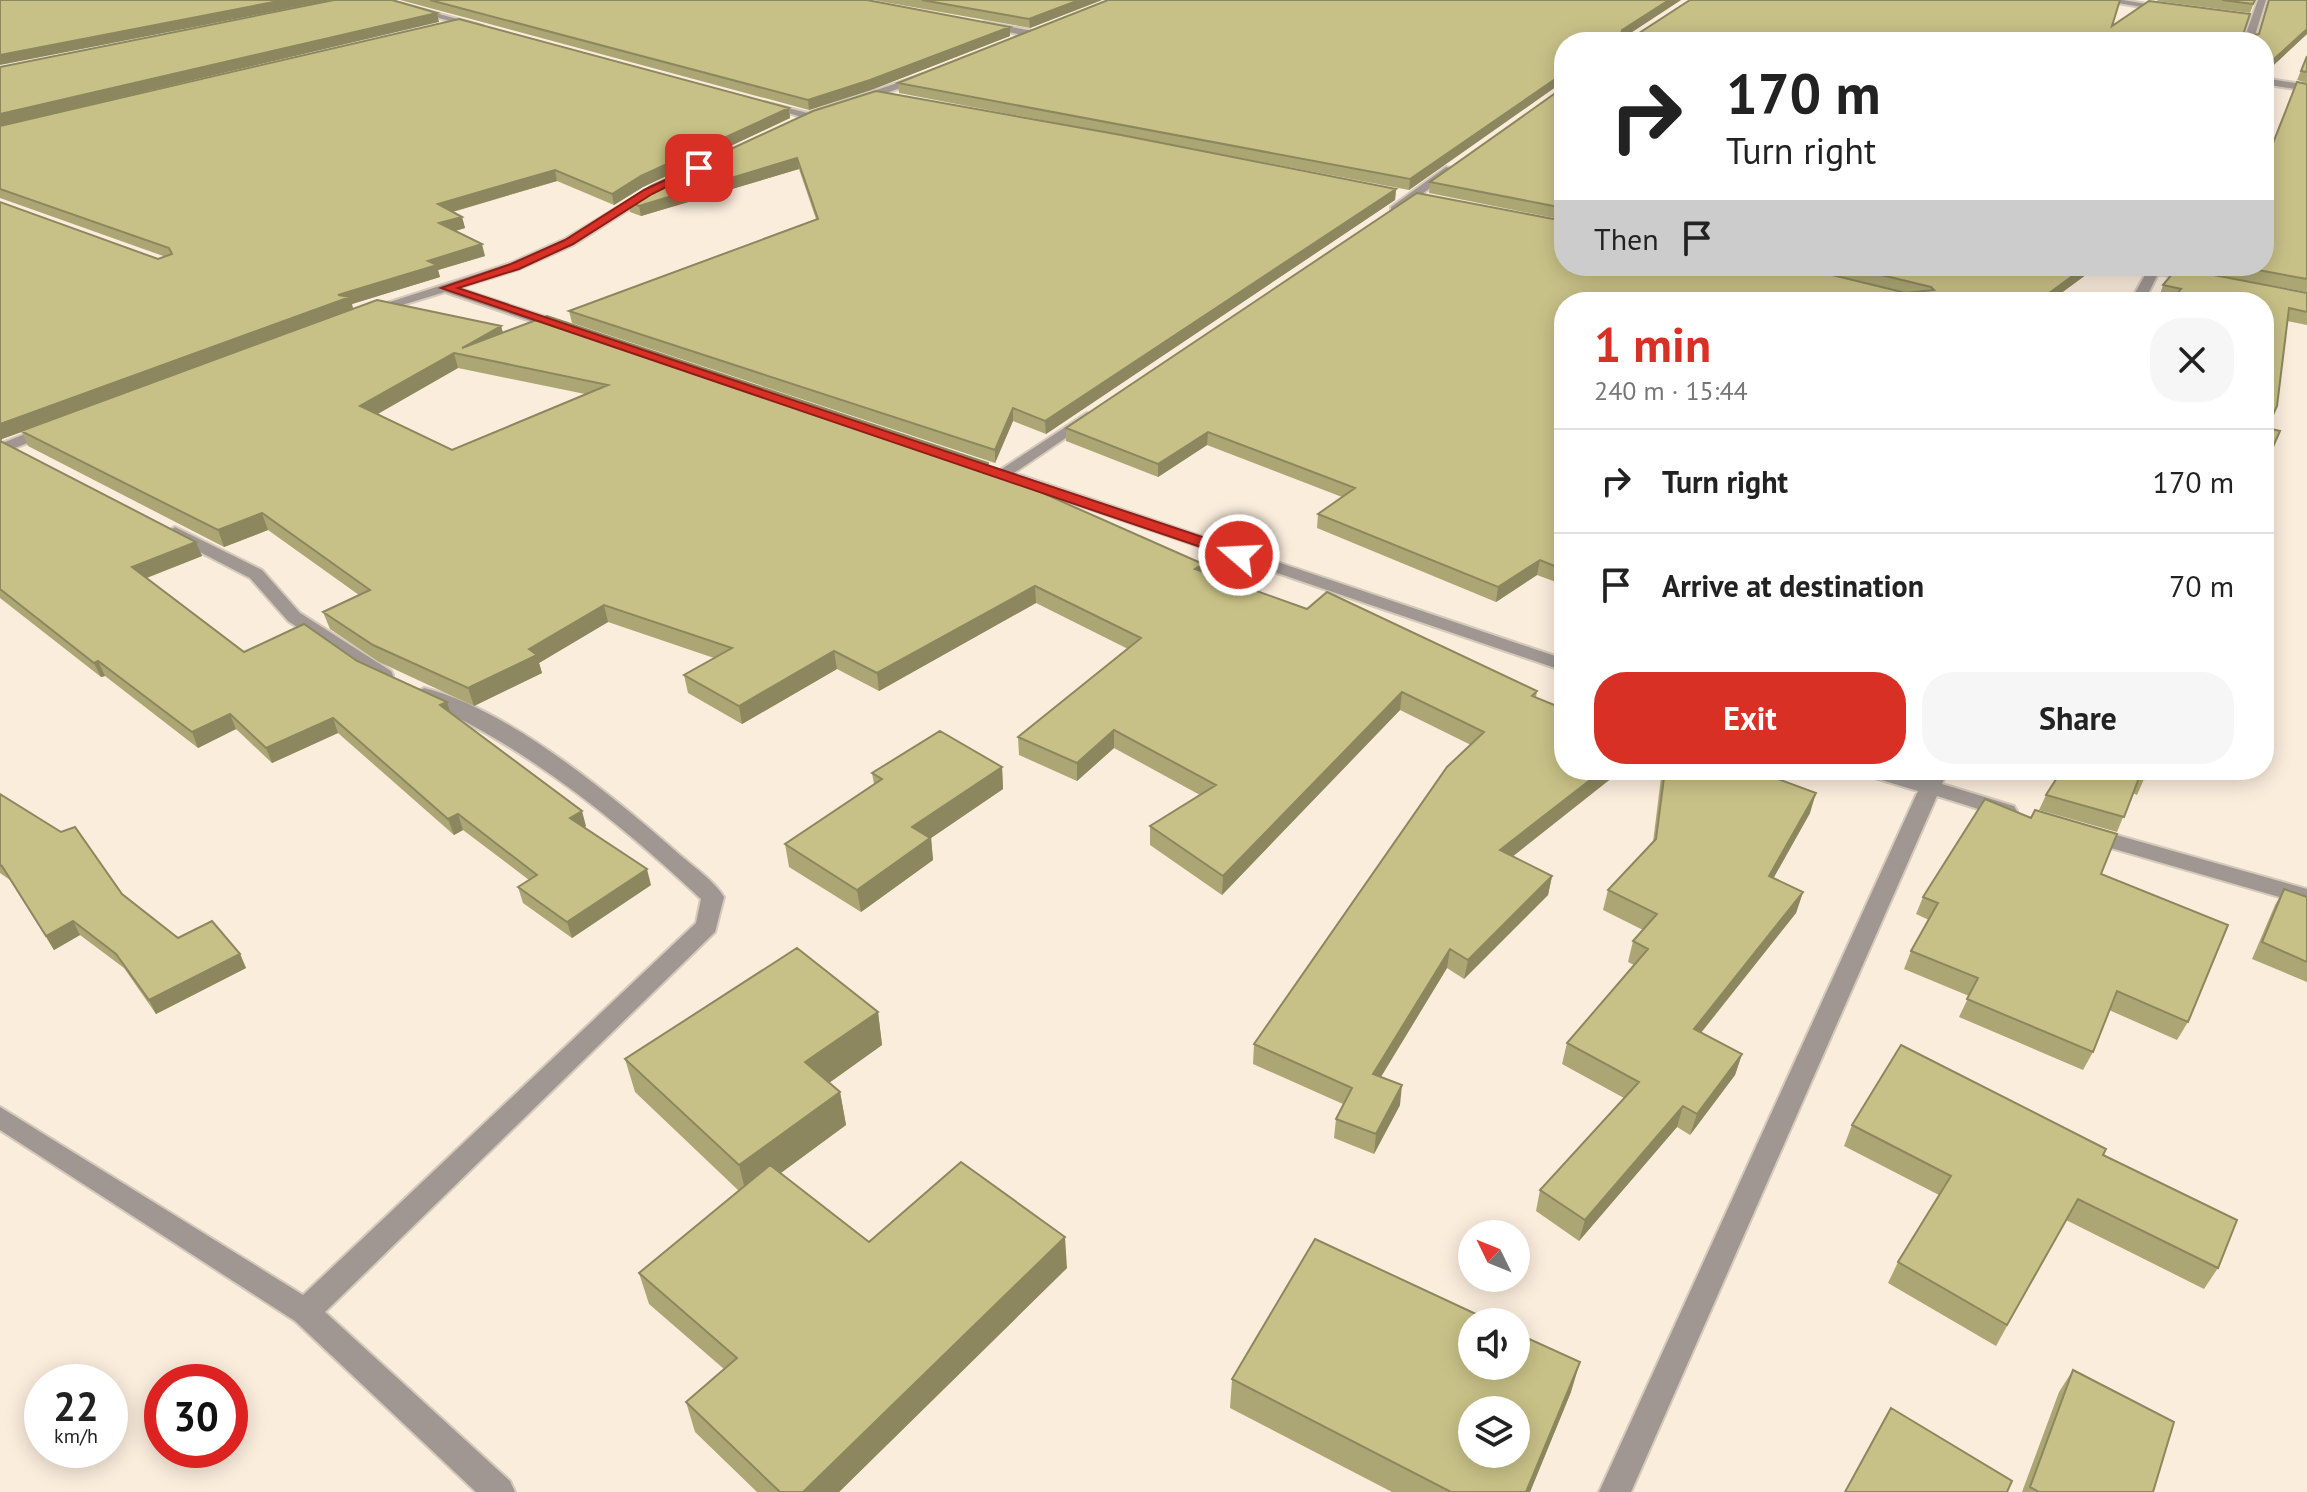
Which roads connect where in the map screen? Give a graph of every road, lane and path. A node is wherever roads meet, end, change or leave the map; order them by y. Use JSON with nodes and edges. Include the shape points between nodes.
{"nodes":[{"id":1,"x":378,"y":0,"type":"edge"},
{"id":2,"x":2103,"y":0,"type":"edge"},
{"id":3,"x":2262,"y":0,"type":"edge"},
{"id":4,"x":2178,"y":10,"type":"edge"},
{"id":5,"x":2239,"y":17,"type":"edge"},
{"id":6,"x":2254,"y":19,"type":"junction"},
{"id":7,"x":463,"y":22,"type":"junction"},
{"id":8,"x":974,"y":24,"type":"edge"},
{"id":9,"x":1047,"y":28,"type":"edge"},
{"id":10,"x":434,"y":29,"type":"edge"},
{"id":11,"x":493,"y":30,"type":"edge"},
{"id":12,"x":2251,"y":32,"type":"edge"},
{"id":13,"x":1033,"y":34,"type":"junction"},
{"id":14,"x":1019,"y":40,"type":"edge"},
{"id":15,"x":933,"y":73,"type":"edge"},
{"id":16,"x":2274,"y":83,"type":"edge"},
{"id":17,"x":2307,"y":88,"type":"edge"},
{"id":18,"x":876,"y":95,"type":"junction"},
{"id":19,"x":891,"y":98,"type":"edge"},
{"id":20,"x":758,"y":103,"type":"edge"},
{"id":21,"x":809,"y":116,"type":"junction"},
{"id":22,"x":786,"y":127,"type":"edge"},
{"id":23,"x":1462,"y":161,"type":"edge"},
{"id":24,"x":661,"y":186,"type":"edge"},
{"id":25,"x":1384,"y":216,"type":"edge"},
{"id":26,"x":2192,"y":276,"type":"edge"},
{"id":27,"x":2215,"y":281,"type":"edge"},
{"id":28,"x":446,"y":288,"type":"junction"},
{"id":29,"x":358,"y":316,"type":"edge"},
{"id":30,"x":582,"y":333,"type":"edge"},
{"id":31,"x":1095,"y":412,"type":"edge"},
{"id":32,"x":68,"y":423,"type":"edge"},
{"id":33,"x":4,"y":447,"type":"edge"},
{"id":34,"x":36,"y":460,"type":"edge"},
{"id":35,"x":160,"y":524,"type":"edge"},
{"id":36,"x":1554,"y":662,"type":"edge"},
{"id":37,"x":1934,"y":780,"type":"edge"},
{"id":38,"x":2020,"y":815,"type":"edge"},
{"id":39,"x":2065,"y":828,"type":"edge"},
{"id":40,"x":2307,"y":897,"type":"edge"},
{"id":41,"x":0,"y":1117,"type":"edge"},
{"id":42,"x":305,"y":1312,"type":"junction"},
{"id":43,"x":499,"y":1492,"type":"edge"},
{"id":44,"x":1615,"y":1492,"type":"edge"}],
"edges":[{"from":1,"to":7,"type":"street"},
{"from":2,"to":4,"type":"street"},
{"from":3,"to":6,"type":"street"},
{"from":5,"to":6,"type":"street"},
{"from":6,"to":12,"type":"street"},
{"from":7,"to":10,"type":"street"},
{"from":7,"to":11,"type":"street"},
{"from":8,"to":13,"type":"street"},
{"from":9,"to":13,"type":"street"},
{"from":13,"to":14,"type":"street"},
{"from":15,"to":18,"type":"street"},
{"from":16,"to":17,"type":"street"},
{"from":18,"to":19,"type":"street"},
{"from":18,"to":21,"type":"street"},
{"from":20,"to":21,"type":"street"},
{"from":21,"to":22,"type":"street"},
{"from":23,"to":25,"type":"street"},
{"from":24,"to":28,"type":"street","via":[[569,242]]},
{"from":26,"to":27,"type":"street"},
{"from":28,"to":29,"type":"street"},
{"from":28,"to":30,"type":"street"},
{"from":31,"to":36,"type":"street","via":[[995,472]]},
{"from":32,"to":33,"type":"street"},
{"from":33,"to":34,"type":"street"},
{"from":35,"to":42,"type":"street","via":[[256,574],[294,617],[371,669],[488,723],[568,774],[649,837],[713,897],[707,926]]},
{"from":37,"to":38,"type":"street"},
{"from":37,"to":44,"type":"street"},
{"from":39,"to":40,"type":"street"},
{"from":41,"to":42,"type":"street"},
{"from":42,"to":43,"type":"street"}]}
